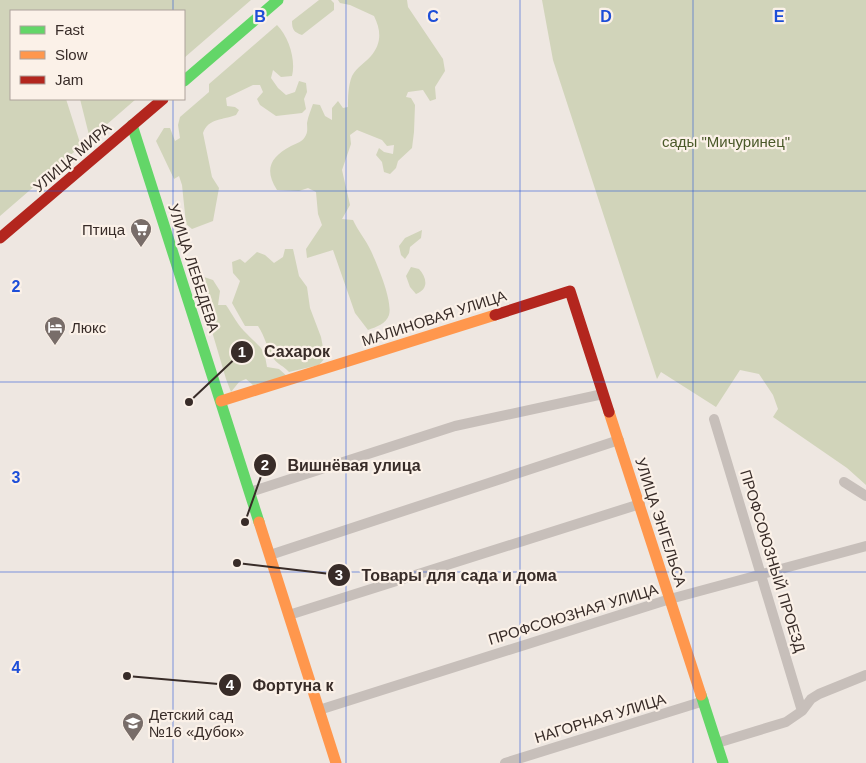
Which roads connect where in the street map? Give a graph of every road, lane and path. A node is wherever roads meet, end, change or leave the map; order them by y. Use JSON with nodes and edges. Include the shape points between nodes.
{"nodes":[{"id":1,"x":278,"y":0,"type":"edge"},
{"id":2,"x":185,"y":80,"type":"edge"},
{"id":3,"x":162,"y":100,"type":"edge"},
{"id":4,"x":132,"y":125,"type":"junction"},
{"id":5,"x":0,"y":238,"type":"edge"},
{"id":6,"x":570,"y":291,"type":"joint"},
{"id":7,"x":603,"y":394,"type":"junction"},
{"id":8,"x":220,"y":401,"type":"junction"},
{"id":9,"x":714,"y":419,"type":"dead end"},
{"id":10,"x":619,"y":440,"type":"junction"},
{"id":11,"x":844,"y":482,"type":"dead end"},
{"id":12,"x":250,"y":492,"type":"junction"},
{"id":13,"x":866,"y":496,"type":"edge"},
{"id":14,"x":640,"y":504,"type":"junction"},
{"id":15,"x":866,"y":546,"type":"edge"},
{"id":16,"x":270,"y":555,"type":"junction"},
{"id":17,"x":762,"y":574,"type":"junction"},
{"id":18,"x":670,"y":599,"type":"junction"},
{"id":19,"x":289,"y":615,"type":"junction"},
{"id":20,"x":866,"y":676,"type":"edge"},
{"id":21,"x":704,"y":701,"type":"junction"},
{"id":22,"x":319,"y":710,"type":"junction"},
{"id":23,"x":802,"y":711,"type":"junction"},
{"id":24,"x":717,"y":743,"type":"junction"},
{"id":25,"x":336,"y":763,"type":"edge"},
{"id":26,"x":505,"y":763,"type":"edge"},
{"id":27,"x":723,"y":763,"type":"edge"}],
"edges":[{"from":1,"to":2,"type":"main road"},
{"from":3,"to":4,"type":"main road","name":"УЛИЦА МИРА"},
{"from":4,"to":5,"type":"main road","name":"УЛИЦА МИРА"},
{"from":4,"to":8,"type":"main road","name":"УЛИЦА ЛЕБЕДЕВА"},
{"from":6,"to":7,"type":"main road","name":"УЛИЦА ЭНГЕЛЬСА"},
{"from":6,"to":8,"type":"main road","name":"МАЛИНОВАЯ УЛИЦА"},
{"from":7,"to":10,"type":"main road","name":"УЛИЦА ЭНГЕЛЬСА"},
{"from":7,"to":12,"type":"street","via":[[454,426]]},
{"from":8,"to":12,"type":"main road","name":"УЛИЦА ЛЕБЕДЕВА"},
{"from":9,"to":17,"type":"street","name":"ПРОФСОЮЗНЫЙ ПРОЕЗД"},
{"from":10,"to":14,"type":"main road","name":"УЛИЦА ЭНГЕЛЬСА"},
{"from":10,"to":16,"type":"street"},
{"from":11,"to":13,"type":"street"},
{"from":12,"to":16,"type":"main road","name":"УЛИЦА ЛЕБЕДЕВА"},
{"from":14,"to":18,"type":"main road","name":"УЛИЦА ЭНГЕЛЬСА"},
{"from":14,"to":19,"type":"street"},
{"from":15,"to":17,"type":"street","name":"ПРОФСОЮЗНАЯ УЛИЦА"},
{"from":16,"to":19,"type":"main road","name":"УЛИЦА ЛЕБЕДЕВА"},
{"from":17,"to":18,"type":"street","name":"ПРОФСОЮЗНАЯ УЛИЦА"},
{"from":17,"to":23,"type":"street","name":"ПРОФСОЮЗНЫЙ ПРОЕЗД"},
{"from":18,"to":21,"type":"main road","name":"УЛИЦА ЭНГЕЛЬСА"},
{"from":18,"to":22,"type":"street","name":"ПРОФСОЮЗНАЯ УЛИЦА"},
{"from":19,"to":22,"type":"main road","name":"УЛИЦА ЛЕБЕДЕВА"},
{"from":20,"to":23,"type":"street","via":[[819,694]]},
{"from":21,"to":24,"type":"main road","name":"УЛИЦА ЭНГЕЛЬСА"},
{"from":21,"to":26,"type":"street","name":"НАГОРНАЯ УЛИЦА"},
{"from":22,"to":25,"type":"main road","name":"УЛИЦА ЛЕБЕДЕВА"},
{"from":23,"to":24,"type":"street","via":[[786,722]]},
{"from":24,"to":27,"type":"main road","name":"УЛИЦА ЭНГЕЛЬСА"}]}
